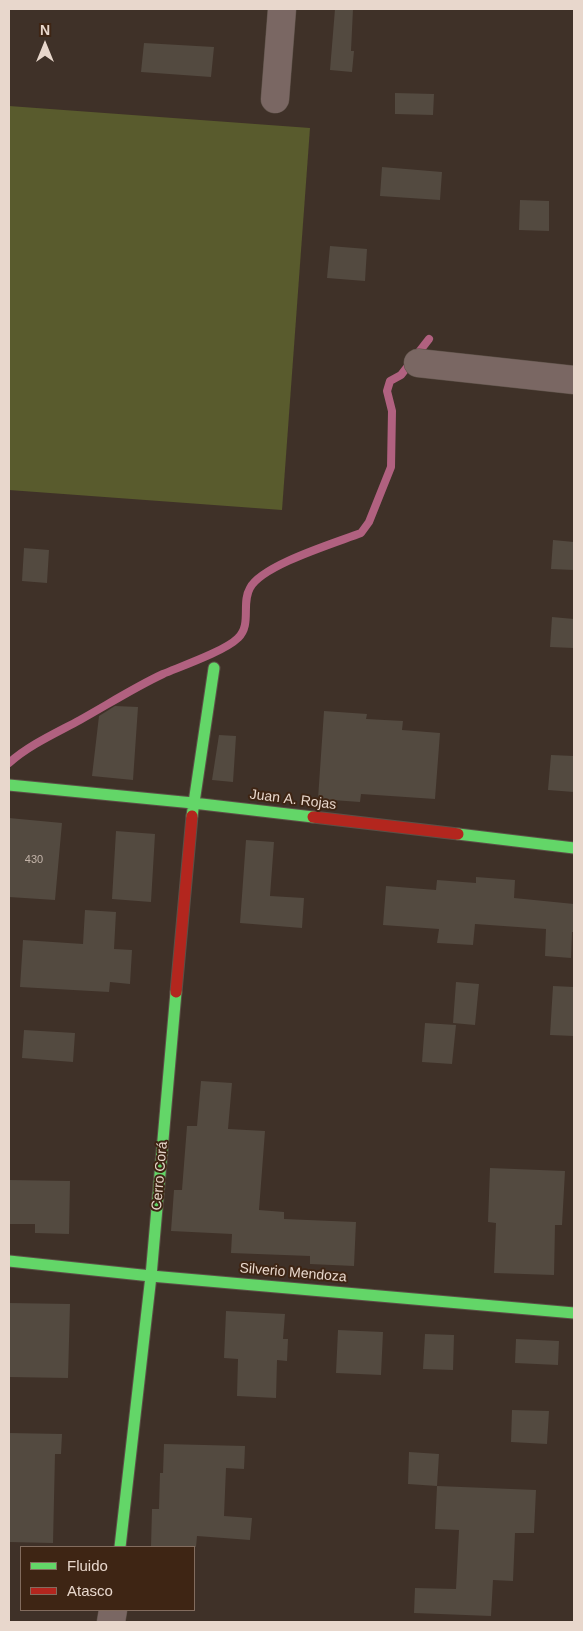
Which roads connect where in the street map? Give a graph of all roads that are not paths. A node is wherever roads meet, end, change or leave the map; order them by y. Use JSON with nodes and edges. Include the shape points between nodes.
{"nodes":[{"id":1,"x":282,"y":9,"type":"edge"},
{"id":2,"x":275,"y":99,"type":"dead end"},
{"id":3,"x":418,"y":363,"type":"dead end"},
{"id":4,"x":574,"y":380,"type":"edge"},
{"id":5,"x":214,"y":668,"type":"dead end"},
{"id":6,"x":9,"y":785,"type":"edge"},
{"id":7,"x":193,"y":803,"type":"junction"},
{"id":8,"x":574,"y":848,"type":"edge"},
{"id":9,"x":9,"y":1261,"type":"edge"},
{"id":10,"x":151,"y":1276,"type":"junction"},
{"id":11,"x":574,"y":1313,"type":"edge"},
{"id":12,"x":120,"y":1546,"type":"edge"}],
"edges":[{"from":1,"to":2,"type":"street"},
{"from":3,"to":4,"type":"street"},
{"from":5,"to":7,"type":"main road","name":"Cerro Corá"},
{"from":6,"to":7,"type":"main road","name":"Juan A. Rojas"},
{"from":7,"to":8,"type":"main road","name":"Juan A. Rojas"},
{"from":7,"to":10,"type":"main road","name":"Cerro Corá"},
{"from":9,"to":10,"type":"main road","name":"Silverio Mendoza"},
{"from":10,"to":11,"type":"main road","name":"Silverio Mendoza"},
{"from":10,"to":12,"type":"main road","name":"Cerro Corá"}]}
